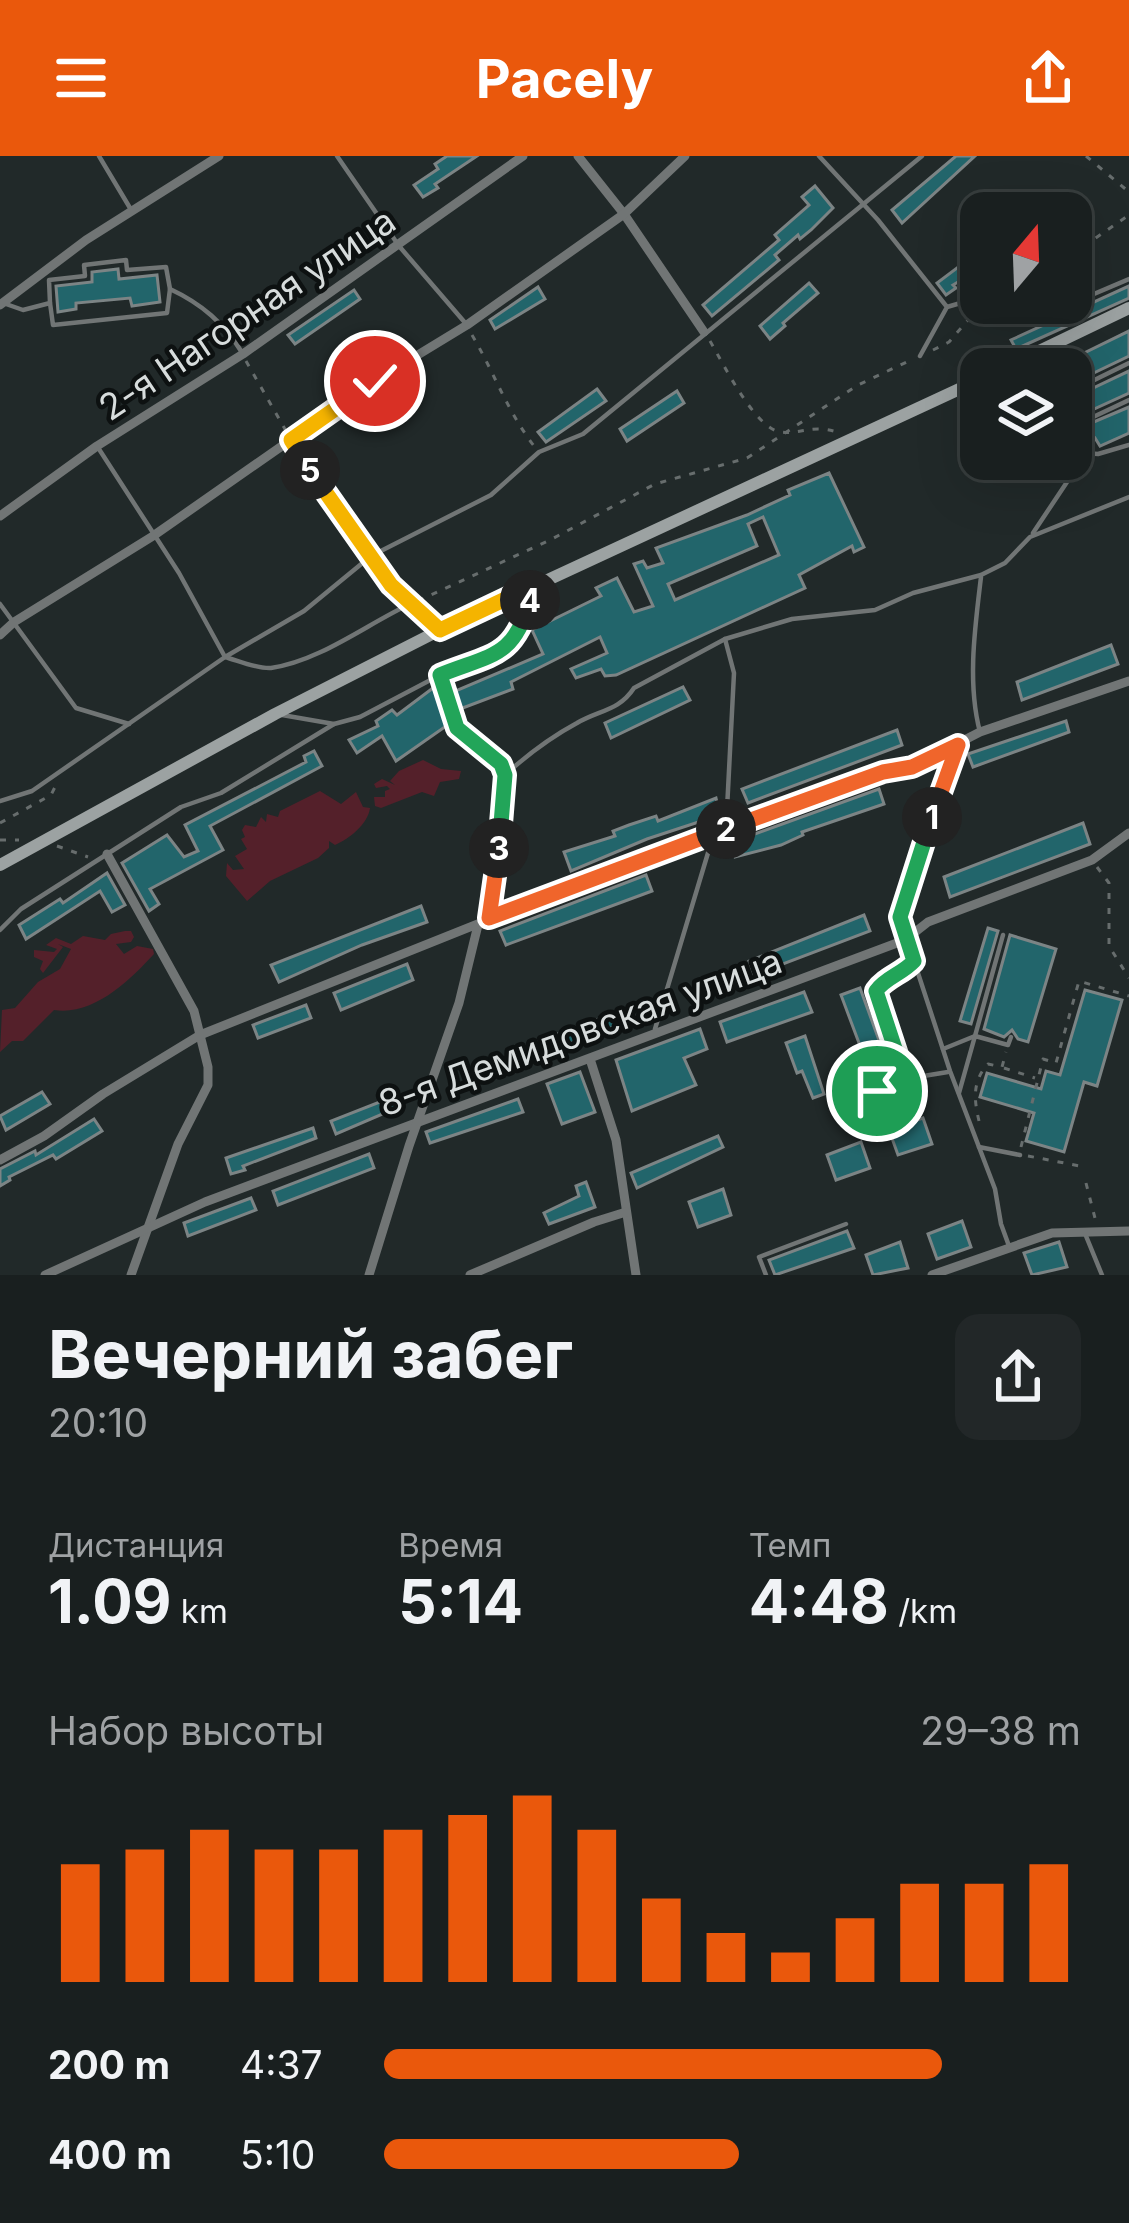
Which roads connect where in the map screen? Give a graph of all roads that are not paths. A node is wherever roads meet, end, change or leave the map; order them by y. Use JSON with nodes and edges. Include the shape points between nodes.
{"nodes":[{"id":1,"x":99,"y":156,"type":"edge"},
{"id":2,"x":219,"y":156,"type":"edge"},
{"id":3,"x":337,"y":156,"type":"edge"},
{"id":4,"x":524,"y":156,"type":"edge"},
{"id":5,"x":578,"y":156,"type":"edge"},
{"id":6,"x":685,"y":156,"type":"edge"},
{"id":7,"x":819,"y":156,"type":"edge"},
{"id":8,"x":922,"y":156,"type":"edge"},
{"id":9,"x":862,"y":204,"type":"junction"},
{"id":10,"x":132,"y":212,"type":"junction"},
{"id":11,"x":623,"y":214,"type":"junction"},
{"id":12,"x":398,"y":246,"type":"junction"},
{"id":13,"x":1129,"y":279,"type":"edge"},
{"id":14,"x":170,"y":289,"type":"junction"},
{"id":15,"x":1092,"y":295,"type":"edge"},
{"id":16,"x":1,"y":303,"type":"edge"},
{"id":17,"x":50,"y":303,"type":"junction"},
{"id":18,"x":960,"y":304,"type":"edge"},
{"id":19,"x":947,"y":307,"type":"junction"},
{"id":20,"x":1129,"y":308,"type":"edge"},
{"id":21,"x":467,"y":326,"type":"junction"},
{"id":22,"x":704,"y":332,"type":"junction"},
{"id":23,"x":1054,"y":344,"type":"junction"},
{"id":24,"x":1048,"y":348,"type":"edge"},
{"id":25,"x":1056,"y":348,"type":"edge"},
{"id":26,"x":243,"y":354,"type":"junction"},
{"id":27,"x":920,"y":356,"type":"road end"},
{"id":28,"x":1129,"y":363,"type":"edge"},
{"id":29,"x":1092,"y":381,"type":"edge"},
{"id":30,"x":960,"y":389,"type":"edge"},
{"id":31,"x":1129,"y":400,"type":"edge"},
{"id":32,"x":1092,"y":418,"type":"edge"},
{"id":33,"x":1129,"y":445,"type":"edge"},
{"id":34,"x":97,"y":446,"type":"junction"},
{"id":35,"x":1092,"y":454,"type":"edge"},
{"id":36,"x":1067,"y":480,"type":"edge"},
{"id":37,"x":1129,"y":497,"type":"edge"},
{"id":38,"x":0,"y":516,"type":"edge"},
{"id":39,"x":153,"y":536,"type":"junction"},
{"id":40,"x":1030,"y":537,"type":"junction"},
{"id":41,"x":981,"y":575,"type":"junction"},
{"id":42,"x":533,"y":586,"type":"junction"},
{"id":43,"x":0,"y":604,"type":"edge"},
{"id":44,"x":410,"y":604,"type":"road end"},
{"id":45,"x":14,"y":622,"type":"junction"},
{"id":46,"x":0,"y":635,"type":"edge"},
{"id":47,"x":725,"y":639,"type":"junction"},
{"id":48,"x":225,"y":657,"type":"junction"},
{"id":49,"x":440,"y":675,"type":"junction"},
{"id":50,"x":1129,"y":681,"type":"edge"},
{"id":51,"x":275,"y":714,"type":"junction"},
{"id":52,"x":129,"y":724,"type":"junction"},
{"id":53,"x":334,"y":724,"type":"junction"},
{"id":54,"x":980,"y":732,"type":"junction"},
{"id":55,"x":958,"y":745,"type":"junction"},
{"id":56,"x":505,"y":775,"type":"junction"},
{"id":57,"x":0,"y":801,"type":"edge"},
{"id":58,"x":720,"y":831,"type":"junction"},
{"id":59,"x":1129,"y":833,"type":"edge"},
{"id":60,"x":107,"y":854,"type":"junction"},
{"id":61,"x":0,"y":865,"type":"edge"},
{"id":62,"x":489,"y":918,"type":"junction"},
{"id":63,"x":478,"y":925,"type":"junction"},
{"id":64,"x":0,"y":930,"type":"edge"},
{"id":65,"x":1004,"y":935,"type":"dead end"},
{"id":66,"x":905,"y":940,"type":"junction"},
{"id":67,"x":883,"y":981,"type":"road end"},
{"id":68,"x":200,"y":1035,"type":"junction"},
{"id":69,"x":654,"y":1035,"type":"junction"},
{"id":70,"x":975,"y":1036,"type":"junction"},
{"id":71,"x":1011,"y":1037,"type":"dead end"},
{"id":72,"x":943,"y":1049,"type":"junction"},
{"id":73,"x":590,"y":1059,"type":"junction"},
{"id":74,"x":950,"y":1071,"type":"junction"},
{"id":75,"x":905,"y":1079,"type":"junction"},
{"id":76,"x":867,"y":1090,"type":"dead end"},
{"id":77,"x":959,"y":1093,"type":"junction"},
{"id":78,"x":420,"y":1119,"type":"junction"},
{"id":79,"x":979,"y":1147,"type":"junction"},
{"id":80,"x":1020,"y":1155,"type":"road end"},
{"id":81,"x":0,"y":1160,"type":"edge"},
{"id":82,"x":626,"y":1212,"type":"junction"},
{"id":83,"x":846,"y":1224,"type":"dead end"},
{"id":84,"x":1084,"y":1230,"type":"junction"},
{"id":85,"x":1129,"y":1231,"type":"edge"},
{"id":86,"x":143,"y":1232,"type":"junction"},
{"id":87,"x":1009,"y":1246,"type":"junction"},
{"id":88,"x":45,"y":1275,"type":"edge"},
{"id":89,"x":131,"y":1275,"type":"edge"},
{"id":90,"x":369,"y":1275,"type":"edge"},
{"id":91,"x":470,"y":1275,"type":"edge"},
{"id":92,"x":636,"y":1275,"type":"edge"},
{"id":93,"x":766,"y":1275,"type":"edge"},
{"id":94,"x":932,"y":1275,"type":"edge"},
{"id":95,"x":1102,"y":1275,"type":"edge"}],
"edges":[{"from":1,"to":10,"type":"lane"},
{"from":2,"to":10,"type":"street"},
{"from":3,"to":12,"type":"lane"},
{"from":4,"to":12,"type":"street","name":"2-я Нагорная улица"},
{"from":5,"to":11,"type":"street"},
{"from":6,"to":11,"type":"street"},
{"from":7,"to":9,"type":"lane"},
{"from":8,"to":9,"type":"lane"},
{"from":9,"to":19,"type":"lane"},
{"from":9,"to":22,"type":"lane"},
{"from":10,"to":16,"type":"street"},
{"from":11,"to":21,"type":"street"},
{"from":11,"to":22,"type":"street"},
{"from":12,"to":21,"type":"lane"},
{"from":12,"to":26,"type":"street","name":"2-я Нагорная улица"},
{"from":13,"to":15,"type":"lane"},
{"from":14,"to":17,"type":"lane","via":[[167,313],[53,325]]},
{"from":14,"to":17,"type":"lane","via":[[166,267],[128,270],[126,260],[49,280]]},
{"from":14,"to":26,"type":"lane","via":[[199,302]]},
{"from":16,"to":17,"type":"lane","via":[[23,310]]},
{"from":18,"to":19,"type":"lane"},
{"from":19,"to":27,"type":"lane"},
{"from":20,"to":23,"type":"main road"},
{"from":21,"to":39,"type":"street"},
{"from":22,"to":48,"type":"lane","via":[[584,434],[539,452],[491,495],[371,556],[304,611]]},
{"from":23,"to":24,"type":"main road"},
{"from":23,"to":25,"type":"lane"},
{"from":26,"to":34,"type":"street","name":"2-я Нагорная улица"},
{"from":28,"to":29,"type":"lane"},
{"from":30,"to":42,"type":"main road"},
{"from":31,"to":32,"type":"lane"},
{"from":33,"to":35,"type":"lane"},
{"from":34,"to":38,"type":"street","name":"2-я Нагорная улица"},
{"from":34,"to":39,"type":"lane"},
{"from":36,"to":40,"type":"lane"},
{"from":37,"to":40,"type":"lane"},
{"from":39,"to":45,"type":"street"},
{"from":39,"to":48,"type":"lane"},
{"from":40,"to":41,"type":"lane"},
{"from":41,"to":47,"type":"lane","via":[[875,610],[792,619]]},
{"from":41,"to":54,"type":"lane","via":[[974,644]]},
{"from":42,"to":49,"type":"lane","via":[[508,647]]},
{"from":42,"to":51,"type":"main road"},
{"from":43,"to":45,"type":"lane"},
{"from":44,"to":48,"type":"lane","via":[[276,667]]},
{"from":45,"to":46,"type":"street"},
{"from":45,"to":52,"type":"lane","via":[[76,708]]},
{"from":47,"to":56,"type":"lane","via":[[634,688],[610,711],[580,720]]},
{"from":47,"to":58,"type":"lane","via":[[734,673]]},
{"from":48,"to":52,"type":"lane"},
{"from":49,"to":53,"type":"lane"},
{"from":49,"to":56,"type":"lane","via":[[457,728]]},
{"from":50,"to":54,"type":"street"},
{"from":51,"to":53,"type":"lane"},
{"from":51,"to":61,"type":"main road"},
{"from":52,"to":57,"type":"lane","via":[[32,791]]},
{"from":53,"to":60,"type":"lane"},
{"from":54,"to":55,"type":"street"},
{"from":55,"to":58,"type":"street"},
{"from":55,"to":66,"type":"lane","via":[[900,917]]},
{"from":56,"to":62,"type":"lane"},
{"from":58,"to":62,"type":"street"},
{"from":58,"to":69,"type":"lane"},
{"from":59,"to":66,"type":"street","name":"8-я Демидовская улица","via":[[1092,860],[928,922]]},
{"from":60,"to":64,"type":"lane"},
{"from":60,"to":68,"type":"street"},
{"from":62,"to":63,"type":"street"},
{"from":63,"to":68,"type":"street"},
{"from":63,"to":78,"type":"street"},
{"from":65,"to":70,"type":"lane"},
{"from":66,"to":69,"type":"street","name":"8-я Демидовская улица"},
{"from":66,"to":72,"type":"lane"},
{"from":67,"to":75,"type":"lane","via":[[876,991]]},
{"from":68,"to":81,"type":"street"},
{"from":68,"to":86,"type":"street","via":[[208,1085]]},
{"from":69,"to":73,"type":"street","name":"8-я Демидовская улица"},
{"from":70,"to":71,"type":"lane","via":[[1008,1045]]},
{"from":70,"to":72,"type":"lane"},
{"from":70,"to":77,"type":"lane"},
{"from":72,"to":74,"type":"lane"},
{"from":73,"to":78,"type":"street","name":"8-я Демидовская улица"},
{"from":73,"to":82,"type":"street","via":[[616,1140]]},
{"from":74,"to":75,"type":"lane"},
{"from":74,"to":77,"type":"lane"},
{"from":75,"to":76,"type":"lane"},
{"from":77,"to":79,"type":"lane"},
{"from":78,"to":86,"type":"street","name":"8-я Демидовская улица"},
{"from":78,"to":90,"type":"street"},
{"from":79,"to":80,"type":"lane"},
{"from":79,"to":87,"type":"lane"},
{"from":82,"to":91,"type":"street"},
{"from":82,"to":92,"type":"street"},
{"from":83,"to":93,"type":"lane","via":[[759,1257]]},
{"from":84,"to":85,"type":"street"},
{"from":84,"to":87,"type":"street"},
{"from":84,"to":95,"type":"lane"},
{"from":86,"to":88,"type":"street","name":"8-я Демидовская улица"},
{"from":86,"to":89,"type":"street"},
{"from":87,"to":94,"type":"street"}]}
